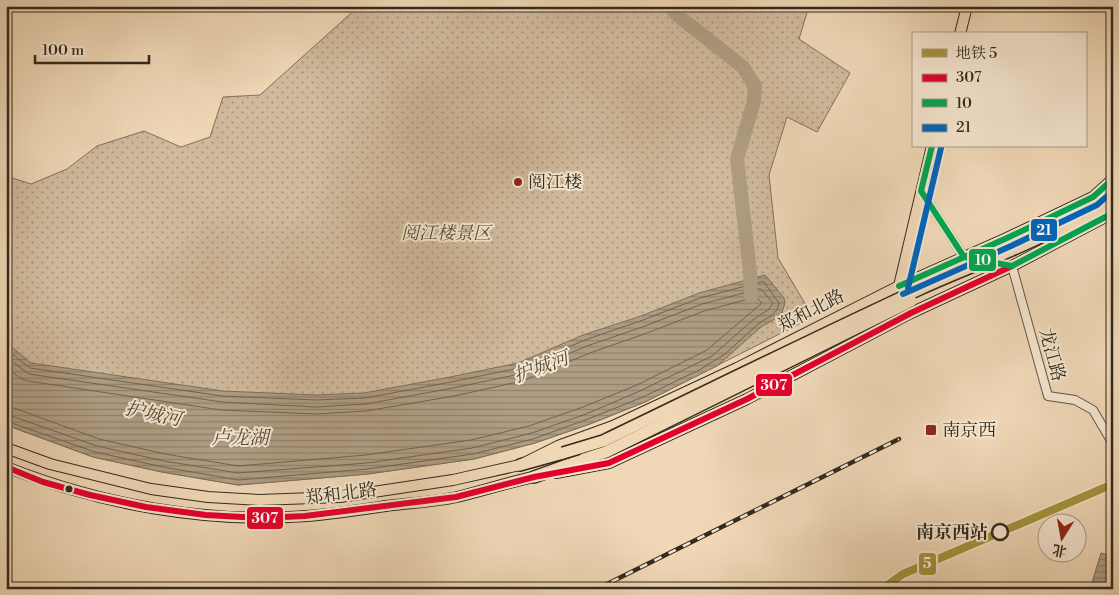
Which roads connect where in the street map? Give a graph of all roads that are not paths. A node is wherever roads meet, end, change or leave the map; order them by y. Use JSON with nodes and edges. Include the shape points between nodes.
{"nodes":[{"id":1,"x":967,"y":6,"type":"edge"},
{"id":2,"x":960,"y":32,"type":"edge"},
{"id":3,"x":932,"y":148,"type":"edge"},
{"id":4,"x":1113,"y":179,"type":"edge"},
{"id":5,"x":922,"y":190,"type":"junction"},
{"id":6,"x":1113,"y":192,"type":"edge"},
{"id":7,"x":1113,"y":205,"type":"edge"},
{"id":8,"x":1113,"y":213,"type":"edge"},
{"id":9,"x":964,"y":257,"type":"junction"},
{"id":10,"x":1012,"y":266,"type":"junction"},
{"id":11,"x":899,"y":286,"type":"junction"},
{"id":12,"x":911,"y":313,"type":"junction"},
{"id":13,"x":1113,"y":444,"type":"edge"},
{"id":14,"x":6,"y":448,"type":"edge"},
{"id":15,"x":520,"y":465,"type":"junction"},
{"id":16,"x":6,"y":466,"type":"edge"},
{"id":17,"x":534,"y":477,"type":"junction"}],
"edges":[{"from":1,"to":2,"type":"main road"},
{"from":3,"to":5,"type":"main road"},
{"from":4,"to":9,"type":"main road","name":"郑和北路","via":[[1094,197]]},
{"from":5,"to":9,"type":"street"},
{"from":5,"to":11,"type":"main road"},
{"from":6,"to":15,"type":"highway","name":"郑和北路","bridge":true,"via":[[1096,206],[1039,238],[905,296],[603,441]]},
{"from":7,"to":17,"type":"highway","name":"郑和北路","bridge":true,"via":[[1077,227],[922,296],[606,452]]},
{"from":8,"to":10,"type":"main road","name":"郑和北路"},
{"from":9,"to":10,"type":"street"},
{"from":9,"to":11,"type":"main road","name":"郑和北路"},
{"from":10,"to":12,"type":"main road","name":"郑和北路"},
{"from":10,"to":13,"type":"street","name":"龙江路","via":[[1048,396],[1075,400],[1093,410]]},
{"from":11,"to":12,"type":"main road"},
{"from":11,"to":15,"type":"main road","name":"郑和北路","via":[[737,368]]},
{"from":12,"to":17,"type":"main road","name":"郑和北路","via":[[747,400],[609,463]]},
{"from":14,"to":15,"type":"main road","name":"郑和北路","via":[[50,464],[151,490],[208,498],[259,500],[340,497],[453,480]]},
{"from":16,"to":17,"type":"main road","name":"郑和北路","via":[[43,482],[146,507],[262,518],[331,514],[456,497]]}]}
